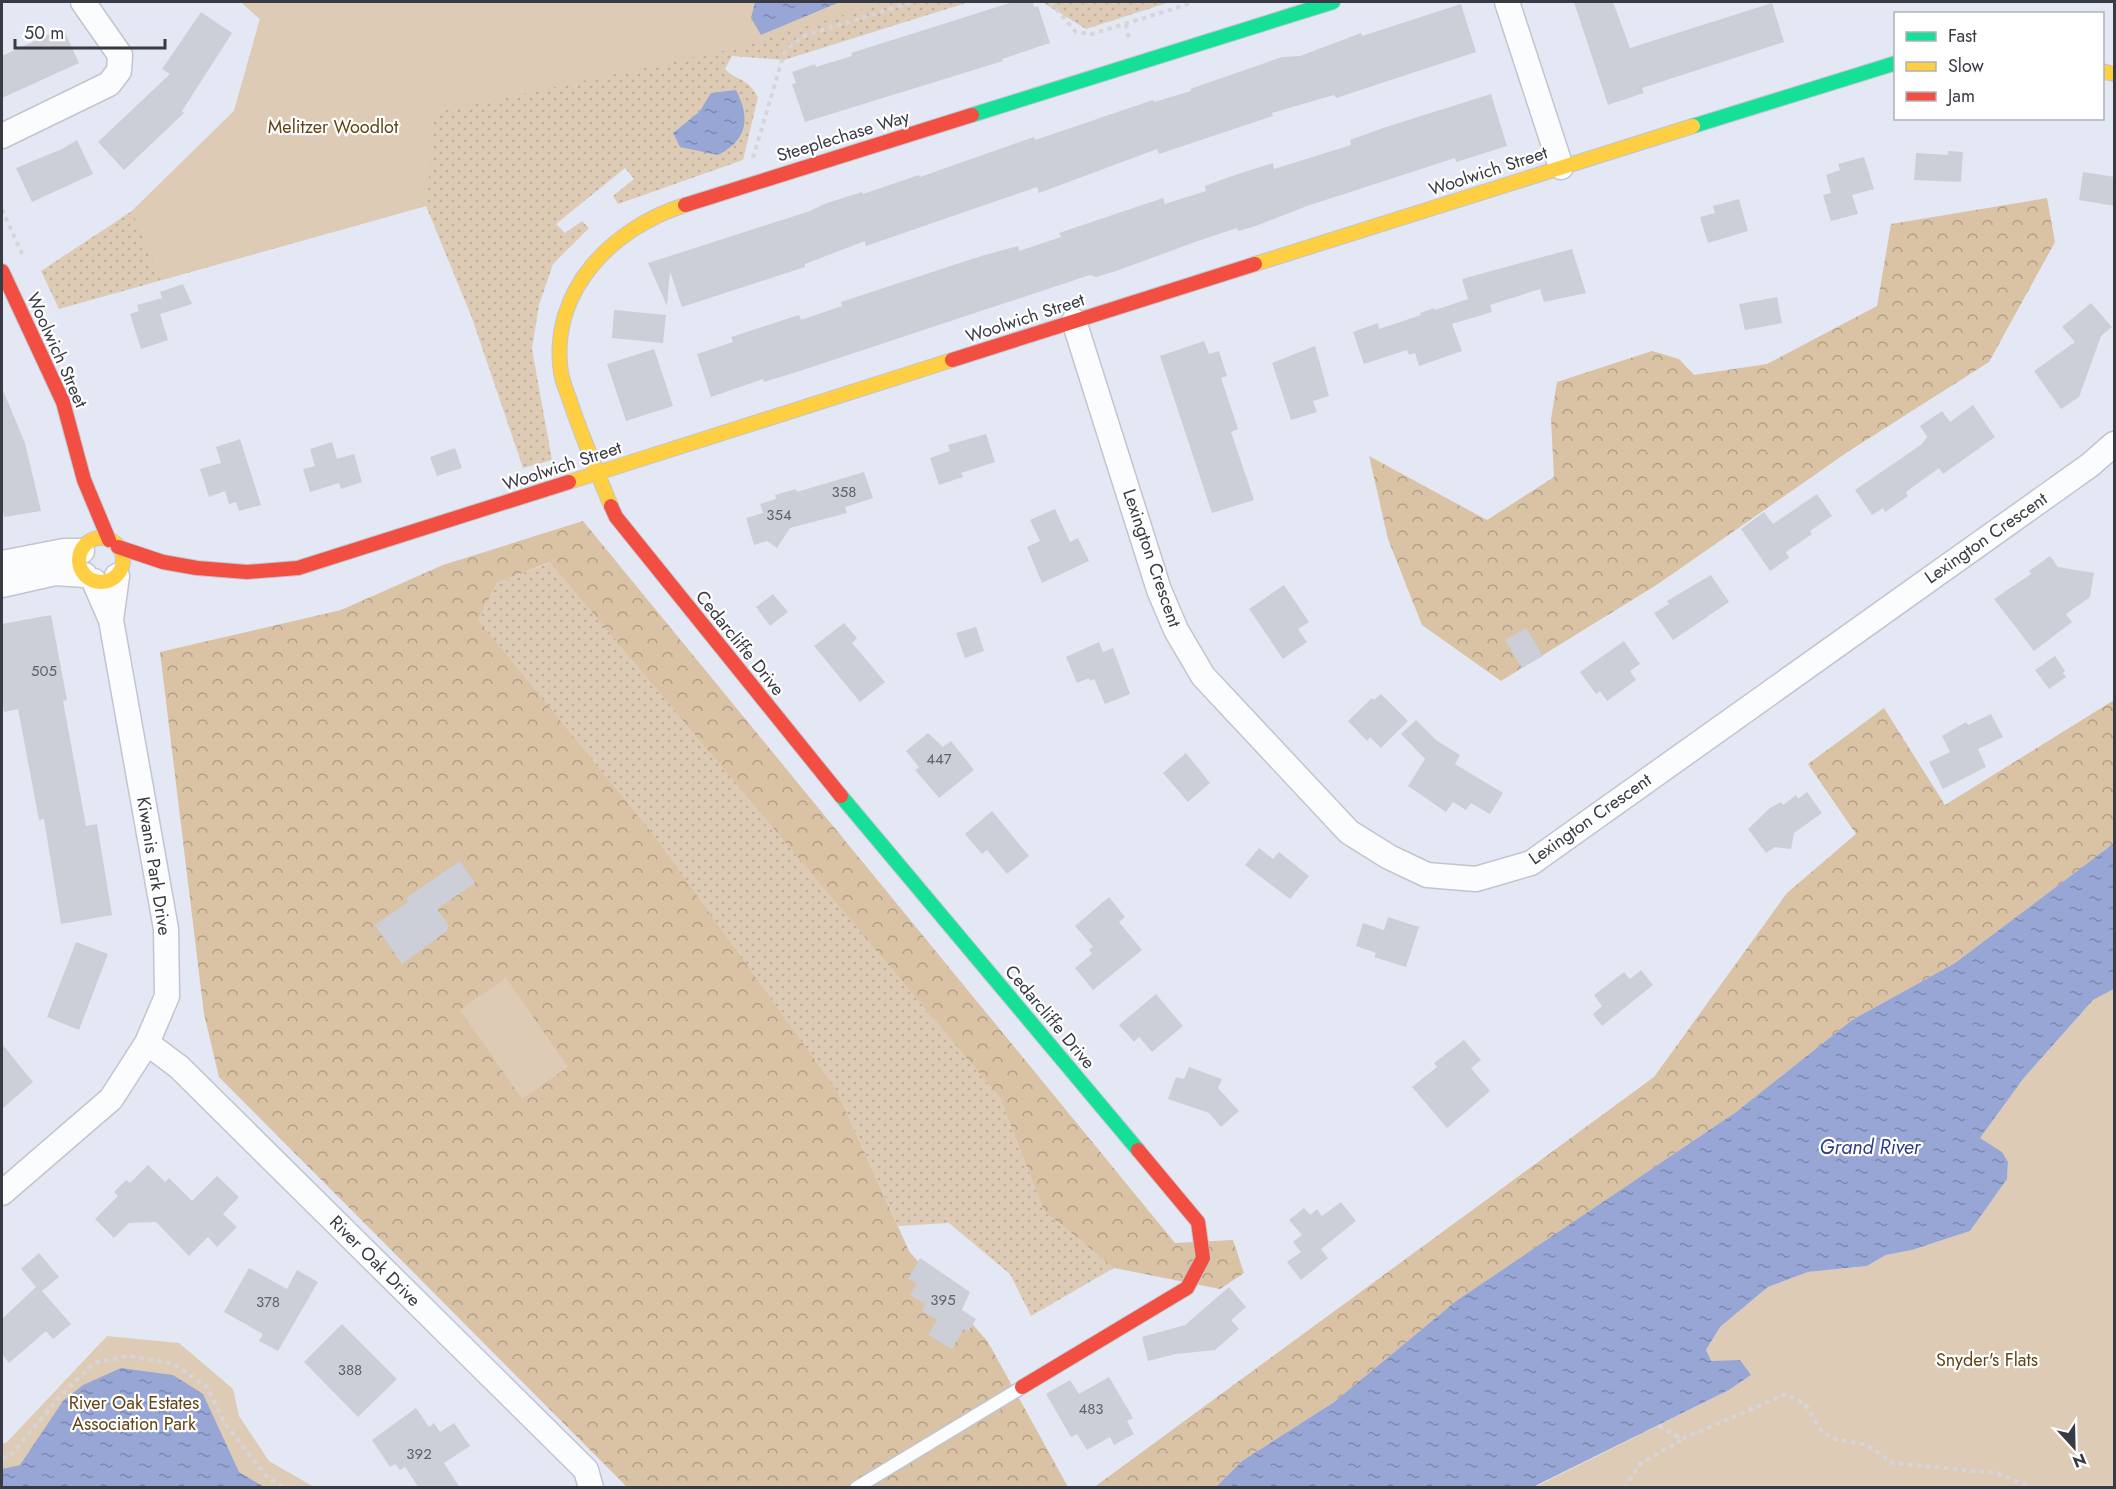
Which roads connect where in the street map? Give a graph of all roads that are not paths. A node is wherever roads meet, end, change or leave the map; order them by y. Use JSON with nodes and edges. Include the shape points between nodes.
{"nodes":[{"id":1,"x":83,"y":2,"type":"edge"},
{"id":2,"x":1333,"y":2,"type":"edge"},
{"id":3,"x":1507,"y":2,"type":"edge"},
{"id":4,"x":1894,"y":64,"type":"edge"},
{"id":5,"x":2,"y":136,"type":"edge"},
{"id":6,"x":1561,"y":167,"type":"junction"},
{"id":7,"x":2,"y":271,"type":"edge"},
{"id":8,"x":1074,"y":321,"type":"junction"},
{"id":9,"x":2115,"y":444,"type":"edge"},
{"id":10,"x":596,"y":474,"type":"junction"},
{"id":11,"x":84,"y":480,"type":"junction"},
{"id":12,"x":114,"y":544,"type":"junction"},
{"id":13,"x":160,"y":562,"type":"junction"},
{"id":14,"x":2,"y":563,"type":"edge"},
{"id":15,"x":97,"y":566,"type":"junction"},
{"id":16,"x":2,"y":585,"type":"edge"},
{"id":17,"x":147,"y":1043,"type":"junction"},
{"id":18,"x":2,"y":1193,"type":"edge"},
{"id":19,"x":1022,"y":1387,"type":"joint"},
{"id":20,"x":591,"y":1488,"type":"edge"},
{"id":21,"x":856,"y":1488,"type":"edge"}],
"edges":[{"from":1,"to":5,"type":"street","via":[[120,55],[119,71],[109,84]]},
{"from":2,"to":10,"type":"street","name":"Steeplechase Way","via":[[666,211],[618,237],[598,256],[571,296],[562,333],[561,372]]},
{"from":3,"to":6,"type":"street"},
{"from":4,"to":6,"type":"street","name":"Woolwich Street"},
{"from":6,"to":8,"type":"street","name":"Woolwich Street"},
{"from":7,"to":11,"type":"street","name":"Woolwich Street","via":[[63,402]]},
{"from":8,"to":9,"type":"street","name":"Lexington Crescent","via":[[1159,590],[1176,630],[1203,676],[1349,832],[1427,875],[1476,879],[1531,863]]},
{"from":8,"to":10,"type":"street","name":"Woolwich Street"},
{"from":10,"to":13,"type":"street","name":"Woolwich Street","via":[[298,568],[262,573],[224,572]]},
{"from":10,"to":19,"type":"street","name":"Cedarcliffe Drive","via":[[616,517],[821,772],[1198,1222],[1203,1258],[1187,1288]]},
{"from":11,"to":12,"type":"street","name":"Woolwich Street"},
{"from":11,"to":15,"type":"street","name":"Woolwich Street","via":[[83,520]]},
{"from":12,"to":13,"type":"street","name":"Woolwich Street"},
{"from":12,"to":15,"type":"street","name":"Woolwich Street","via":[[123,558]]},
{"from":12,"to":15,"type":"street","via":[[96,539]]},
{"from":13,"to":15,"type":"street","name":"Woolwich Street"},
{"from":14,"to":15,"type":"street","via":[[64,551]]},
{"from":15,"to":16,"type":"street"},
{"from":15,"to":17,"type":"street","name":"Kiwanis Park Drive","via":[[111,620],[166,929],[167,996]]},
{"from":17,"to":18,"type":"street","name":"Kiwanis Park Drive","via":[[111,1099]]},
{"from":17,"to":20,"type":"street","name":"River Oak Drive","via":[[179,1066],[586,1470]]},
{"from":19,"to":21,"type":"lane","name":"Cedarcliffe Drive"}]}
